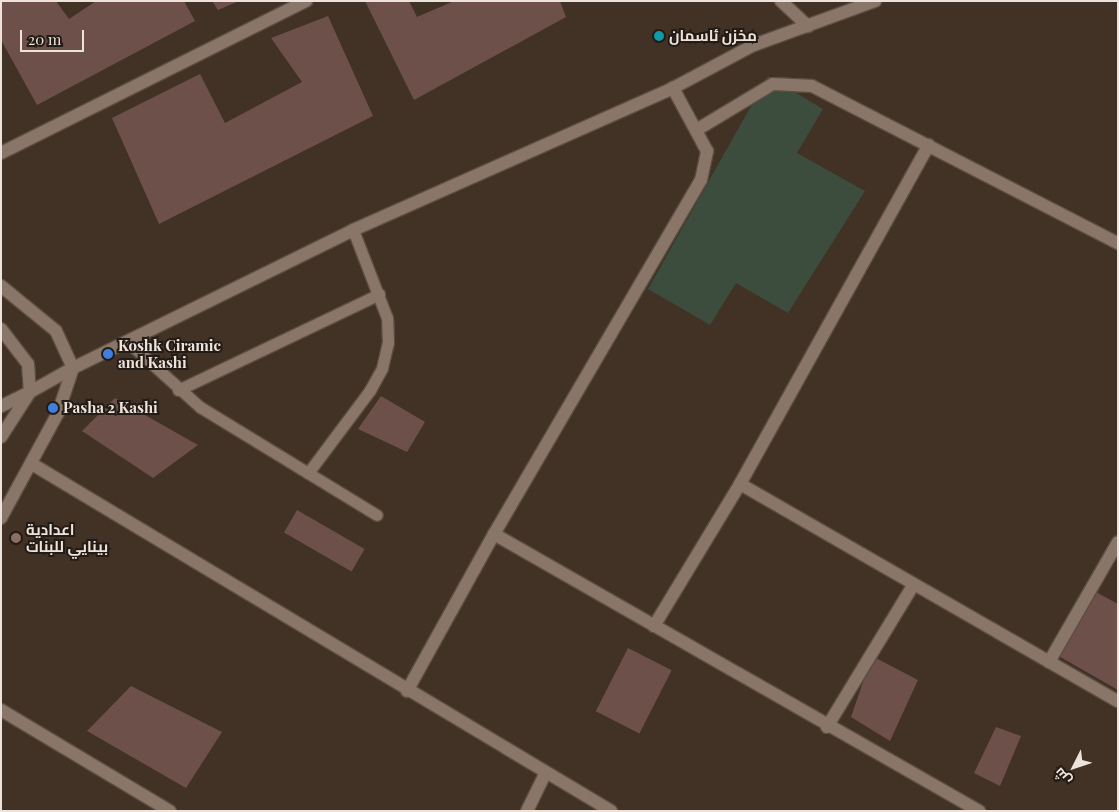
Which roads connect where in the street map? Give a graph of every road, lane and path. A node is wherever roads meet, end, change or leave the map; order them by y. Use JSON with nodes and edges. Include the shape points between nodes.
{"nodes":[{"id":1,"x":306,"y":1,"type":"edge"},
{"id":2,"x":781,"y":1,"type":"edge"},
{"id":3,"x":876,"y":1,"type":"edge"},
{"id":4,"x":808,"y":26,"type":"junction"},
{"id":5,"x":673,"y":88,"type":"junction"},
{"id":6,"x":698,"y":130,"type":"junction"},
{"id":7,"x":929,"y":145,"type":"junction"},
{"id":8,"x":1,"y":153,"type":"edge"},
{"id":9,"x":353,"y":230,"type":"junction"},
{"id":10,"x":1118,"y":244,"type":"edge"},
{"id":11,"x":1,"y":286,"type":"edge"},
{"id":12,"x":379,"y":294,"type":"junction"},
{"id":13,"x":1,"y":329,"type":"edge"},
{"id":14,"x":128,"y":342,"type":"junction"},
{"id":15,"x":74,"y":368,"type":"junction"},
{"id":16,"x":178,"y":390,"type":"junction"},
{"id":17,"x":30,"y":392,"type":"junction"},
{"id":18,"x":1,"y":406,"type":"edge"},
{"id":19,"x":1,"y":437,"type":"edge"},
{"id":20,"x":32,"y":464,"type":"junction"},
{"id":21,"x":308,"y":473,"type":"junction"},
{"id":22,"x":740,"y":484,"type":"junction"},
{"id":23,"x":377,"y":515,"type":"dead end"},
{"id":24,"x":1,"y":518,"type":"edge"},
{"id":25,"x":494,"y":534,"type":"junction"},
{"id":26,"x":1118,"y":542,"type":"edge"},
{"id":27,"x":914,"y":584,"type":"junction"},
{"id":28,"x":654,"y":626,"type":"junction"},
{"id":29,"x":1049,"y":662,"type":"junction"},
{"id":30,"x":407,"y":691,"type":"junction"},
{"id":31,"x":1118,"y":701,"type":"edge"},
{"id":32,"x":1,"y":710,"type":"edge"},
{"id":33,"x":827,"y":727,"type":"junction"},
{"id":34,"x":546,"y":772,"type":"junction"},
{"id":35,"x":958,"y":799,"type":"junction"},
{"id":36,"x":170,"y":811,"type":"edge"},
{"id":37,"x":527,"y":811,"type":"edge"},
{"id":38,"x":611,"y":811,"type":"edge"},
{"id":39,"x":952,"y":811,"type":"edge"},
{"id":40,"x":979,"y":811,"type":"edge"}],
"edges":[{"from":1,"to":8,"type":"street"},
{"from":2,"to":4,"type":"street"},
{"from":3,"to":4,"type":"street"},
{"from":4,"to":5,"type":"street","via":[[754,45]]},
{"from":5,"to":6,"type":"street"},
{"from":5,"to":9,"type":"street"},
{"from":6,"to":7,"type":"street","via":[[755,92],[773,84],[792,82],[812,86]]},
{"from":6,"to":25,"type":"street","via":[[708,162],[701,180]]},
{"from":7,"to":10,"type":"street"},
{"from":7,"to":22,"type":"street"},
{"from":9,"to":12,"type":"lane"},
{"from":9,"to":14,"type":"street"},
{"from":11,"to":15,"type":"street","via":[[56,331]]},
{"from":12,"to":16,"type":"lane"},
{"from":12,"to":21,"type":"lane","via":[[387,327],[382,368]]},
{"from":13,"to":17,"type":"street","via":[[28,364]]},
{"from":14,"to":15,"type":"street"},
{"from":14,"to":16,"type":"lane"},
{"from":15,"to":17,"type":"street"},
{"from":15,"to":20,"type":"street","via":[[67,394]]},
{"from":16,"to":21,"type":"lane"},
{"from":17,"to":18,"type":"street"},
{"from":17,"to":19,"type":"street"},
{"from":20,"to":24,"type":"street"},
{"from":20,"to":30,"type":"street"},
{"from":21,"to":23,"type":"lane"},
{"from":22,"to":27,"type":"street"},
{"from":22,"to":28,"type":"street"},
{"from":25,"to":28,"type":"street"},
{"from":25,"to":30,"type":"street"},
{"from":26,"to":29,"type":"street"},
{"from":27,"to":29,"type":"street"},
{"from":27,"to":33,"type":"street"},
{"from":28,"to":33,"type":"street"},
{"from":29,"to":31,"type":"street"},
{"from":30,"to":34,"type":"street"},
{"from":32,"to":36,"type":"street"},
{"from":33,"to":35,"type":"street"},
{"from":34,"to":37,"type":"street"},
{"from":34,"to":38,"type":"street"},
{"from":35,"to":39,"type":"street"},
{"from":35,"to":40,"type":"street"}]}
